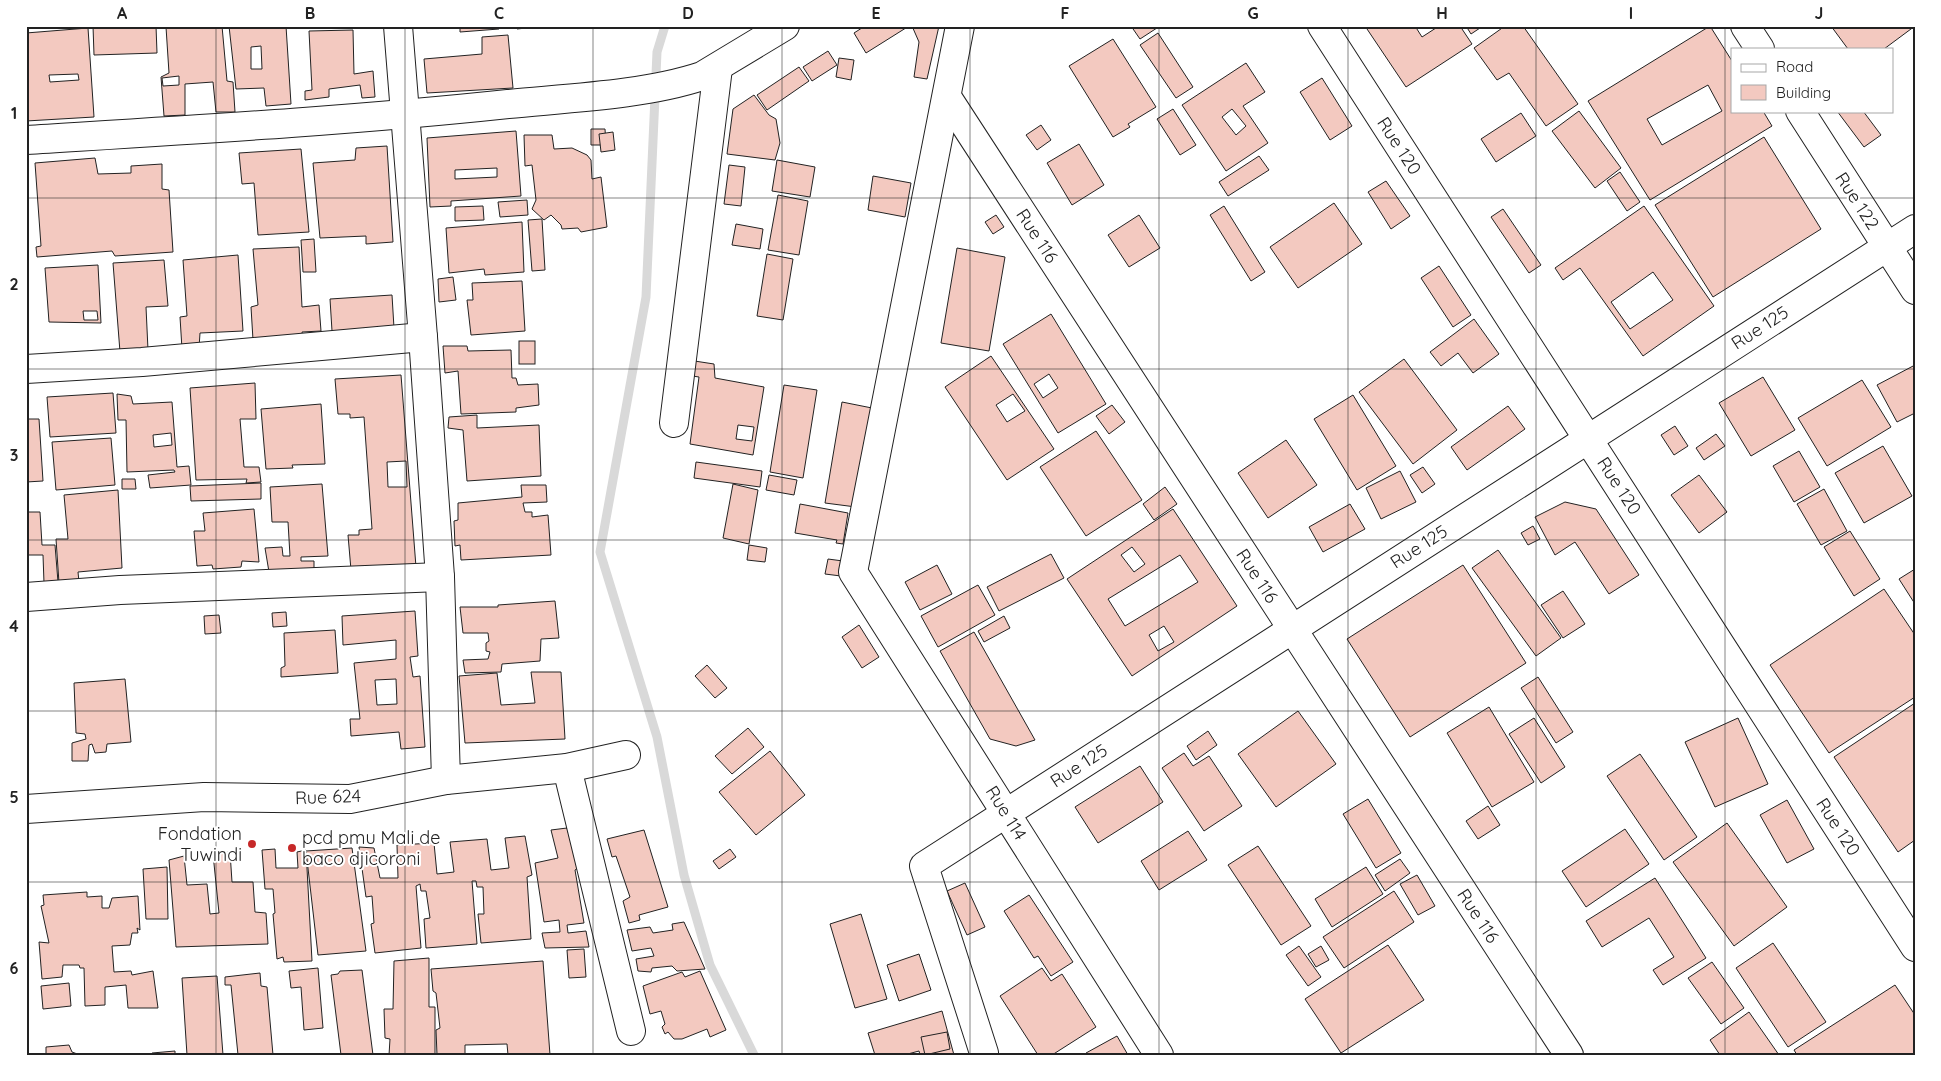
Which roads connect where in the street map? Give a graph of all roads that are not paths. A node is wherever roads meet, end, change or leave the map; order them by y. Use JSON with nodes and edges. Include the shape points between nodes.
{"nodes":[{"id":1,"x":398,"y":26,"type":"edge"},
{"id":2,"x":785,"y":26,"type":"edge"},
{"id":3,"x":960,"y":26,"type":"edge"},
{"id":4,"x":1322,"y":26,"type":"edge"},
{"id":5,"x":1745,"y":26,"type":"edge"},
{"id":6,"x":1759,"y":48,"type":"edge"},
{"id":7,"x":718,"y":68,"type":"junction"},
{"id":8,"x":947,"y":97,"type":"junction"},
{"id":9,"x":1801,"y":112,"type":"edge"},
{"id":10,"x":405,"y":115,"type":"junction"},
{"id":11,"x":26,"y":140,"type":"edge"},
{"id":12,"x":1915,"y":229,"type":"edge"},
{"id":13,"x":1887,"y":247,"type":"junction"},
{"id":14,"x":1915,"y":290,"type":"edge"},
{"id":15,"x":423,"y":337,"type":"junction"},
{"id":16,"x":26,"y":369,"type":"edge"},
{"id":17,"x":674,"y":423,"type":"dead end"},
{"id":18,"x":1588,"y":439,"type":"junction"},
{"id":19,"x":440,"y":577,"type":"junction"},
{"id":20,"x":26,"y":598,"type":"edge"},
{"id":21,"x":1292,"y":629,"type":"junction"},
{"id":22,"x":626,"y":755,"type":"dead end"},
{"id":23,"x":567,"y":768,"type":"junction"},
{"id":24,"x":446,"y":780,"type":"junction"},
{"id":25,"x":26,"y":809,"type":"edge"},
{"id":26,"x":1006,"y":813,"type":"junction"},
{"id":27,"x":1915,"y":947,"type":"edge"},
{"id":28,"x":631,"y":1031,"type":"dead end"},
{"id":29,"x":984,"y":1053,"type":"dead end"},
{"id":30,"x":1159,"y":1055,"type":"edge"},
{"id":31,"x":1569,"y":1055,"type":"edge"}],
"edges":[{"from":1,"to":10,"type":"street"},
{"from":2,"to":7,"type":"street"},
{"from":3,"to":8,"type":"street"},
{"from":4,"to":18,"type":"street","name":"Rue 120"},
{"from":5,"to":6,"type":"street"},
{"from":7,"to":10,"type":"street","via":[[688,81],[637,90]]},
{"from":7,"to":17,"type":"street"},
{"from":8,"to":21,"type":"street","name":"Rue 116"},
{"from":8,"to":26,"type":"street","name":"Rue 114","via":[[853,572]]},
{"from":9,"to":13,"type":"street","name":"Rue 122"},
{"from":10,"to":11,"type":"street"},
{"from":10,"to":15,"type":"street"},
{"from":12,"to":13,"type":"street","name":"Rue 125"},
{"from":13,"to":14,"type":"street","name":"Rue 122"},
{"from":13,"to":18,"type":"street","name":"Rue 125"},
{"from":15,"to":16,"type":"street"},
{"from":15,"to":19,"type":"street"},
{"from":18,"to":21,"type":"street","name":"Rue 125"},
{"from":18,"to":27,"type":"street","name":"Rue 120"},
{"from":19,"to":20,"type":"street","via":[[120,590]]},
{"from":19,"to":24,"type":"street"},
{"from":21,"to":26,"type":"street","name":"Rue 125"},
{"from":21,"to":31,"type":"street","name":"Rue 116"},
{"from":22,"to":23,"type":"street","name":"Rue 624"},
{"from":23,"to":24,"type":"street","name":"Rue 624"},
{"from":23,"to":28,"type":"street"},
{"from":24,"to":25,"type":"street","name":"Rue 624","via":[[350,799],[204,797]]},
{"from":26,"to":29,"type":"street","name":"Rue 125","via":[[924,866]]},
{"from":26,"to":30,"type":"street","name":"Rue 114"}]}
